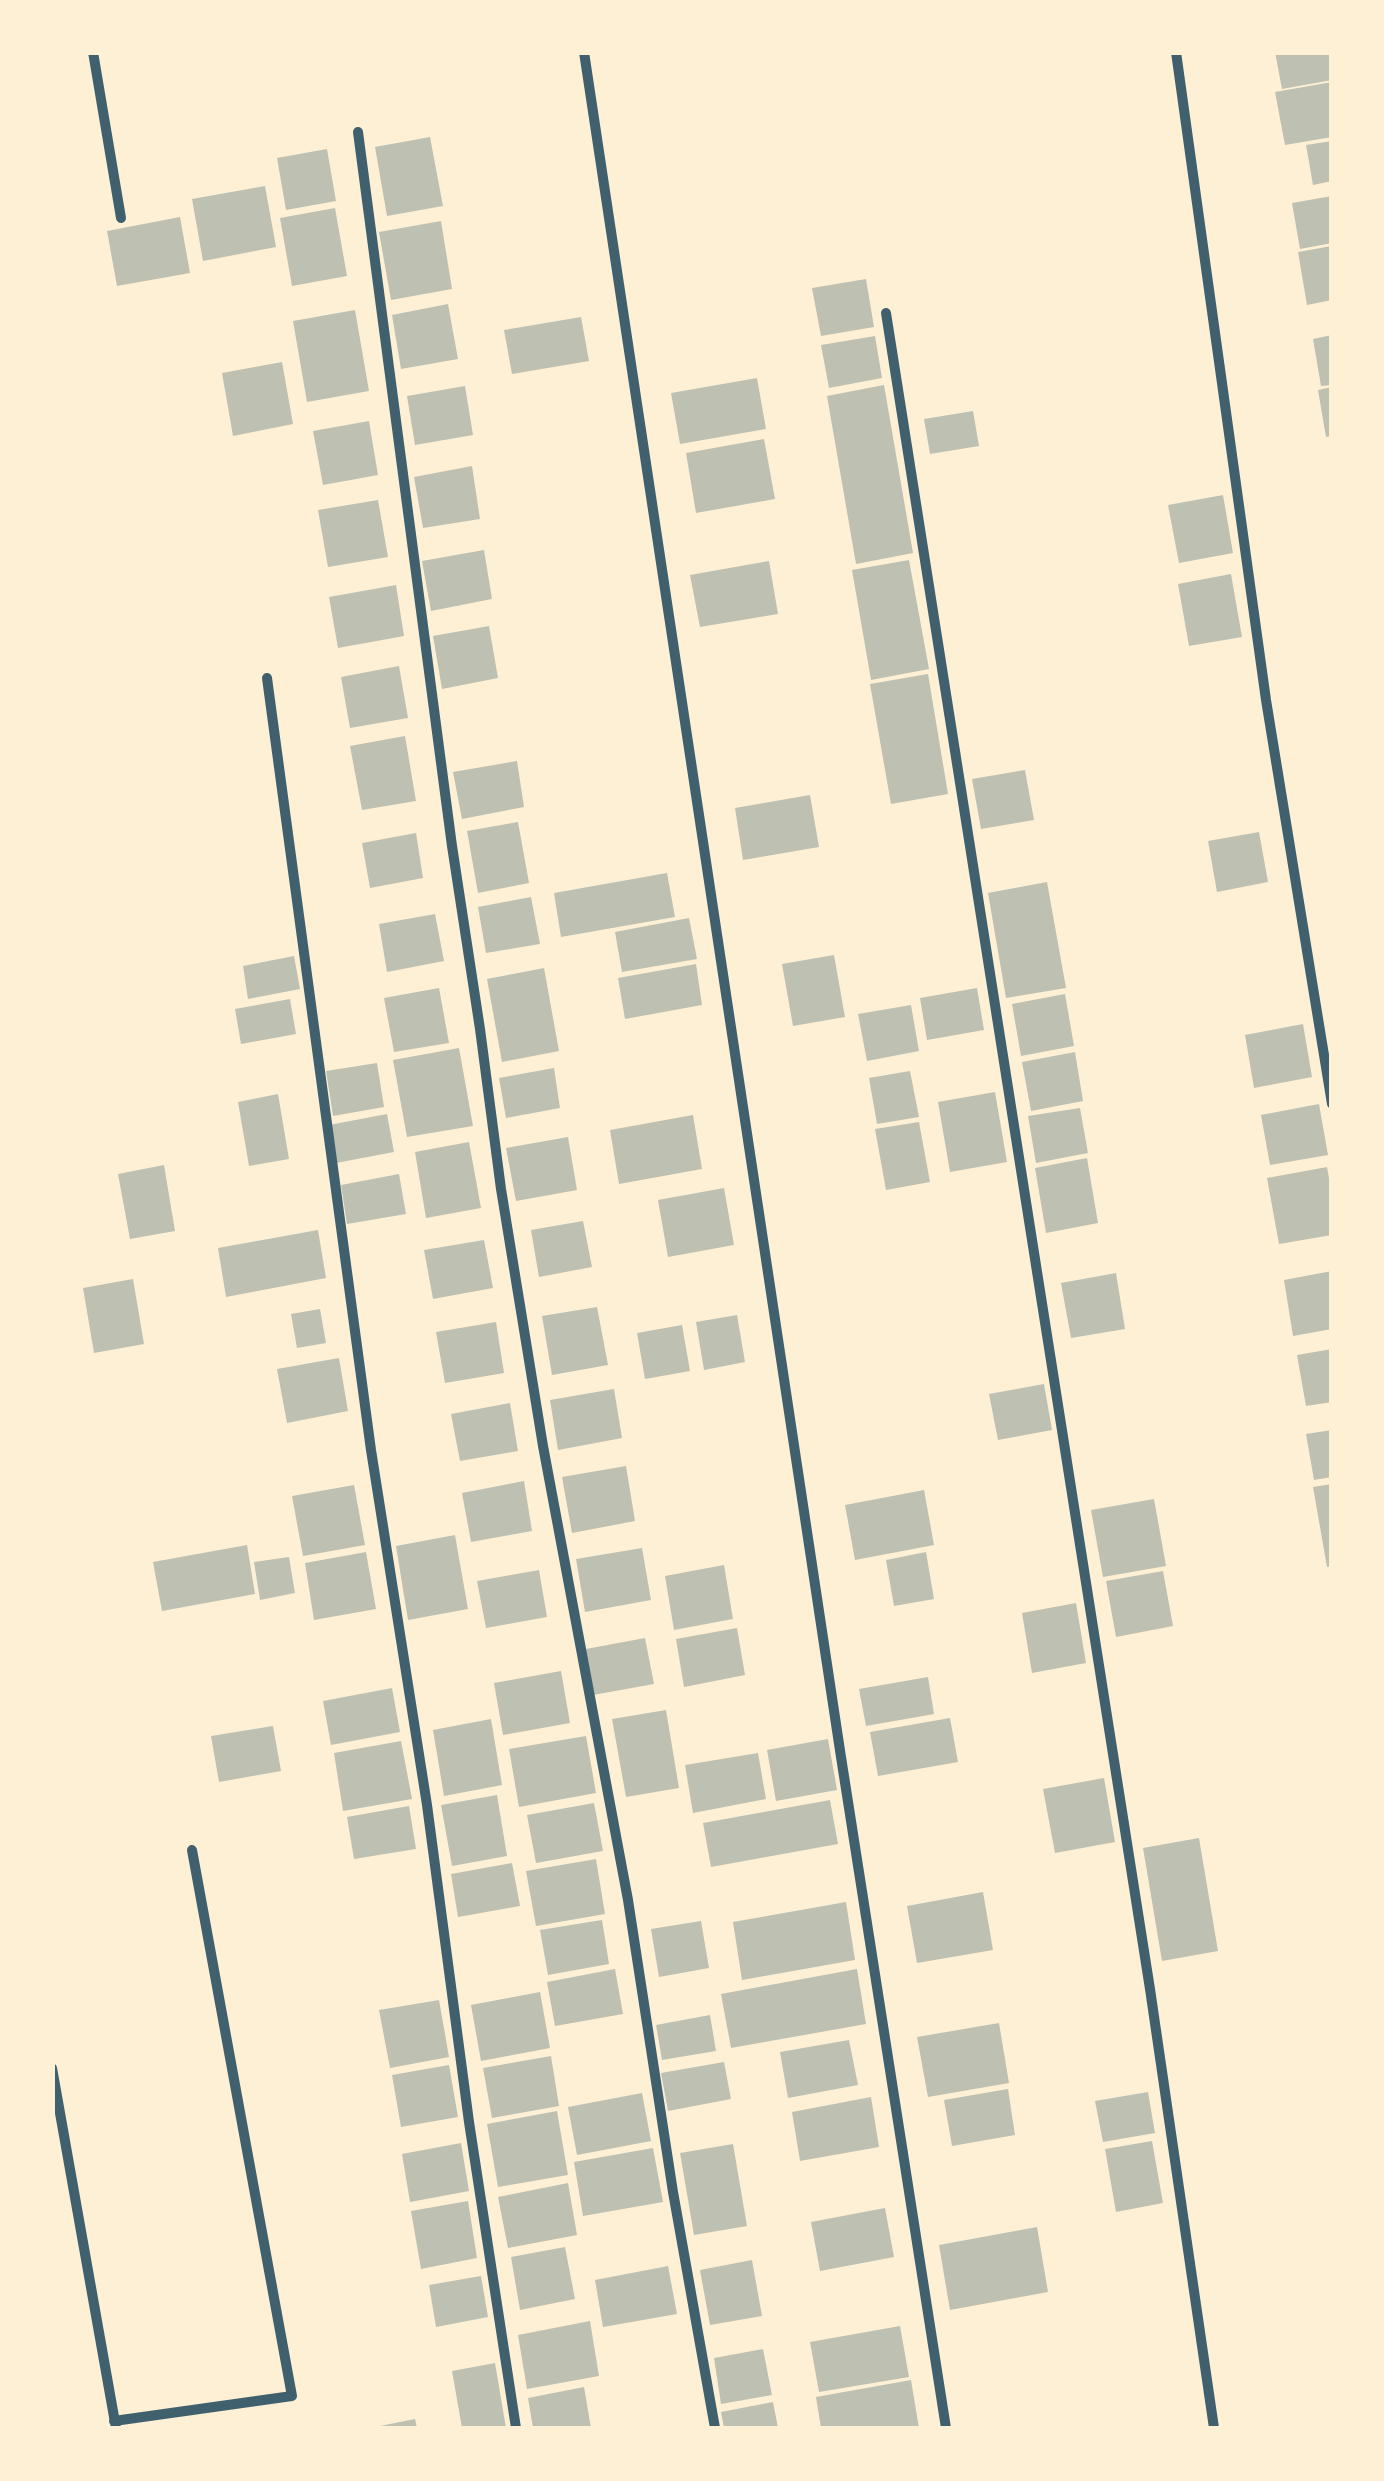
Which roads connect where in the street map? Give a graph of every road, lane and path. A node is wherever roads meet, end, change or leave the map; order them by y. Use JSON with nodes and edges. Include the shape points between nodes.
{"nodes":[{"id":1,"x":93,"y":52,"type":"edge"},
{"id":2,"x":584,"y":52,"type":"edge"},
{"id":3,"x":1176,"y":52,"type":"edge"},
{"id":4,"x":358,"y":132,"type":"dead end"},
{"id":5,"x":122,"y":218,"type":"dead end"},
{"id":6,"x":886,"y":313,"type":"dead end"},
{"id":7,"x":267,"y":678,"type":"dead end"},
{"id":8,"x":1332,"y":1104,"type":"edge"},
{"id":9,"x":192,"y":1850,"type":"dead end"},
{"id":10,"x":52,"y":2068,"type":"edge"},
{"id":11,"x":115,"y":2424,"type":"edge"},
{"id":12,"x":516,"y":2428,"type":"edge"},
{"id":13,"x":715,"y":2428,"type":"edge"},
{"id":14,"x":946,"y":2428,"type":"edge"},
{"id":15,"x":1214,"y":2428,"type":"edge"}],
"edges":[{"from":1,"to":5,"type":"street"},
{"from":2,"to":14,"type":"street"},
{"from":3,"to":8,"type":"street","via":[[1266,700]]},
{"from":4,"to":13,"type":"street","via":[[501,1189]]},
{"from":6,"to":15,"type":"street"},
{"from":7,"to":12,"type":"street","via":[[368,1431]]},
{"from":9,"to":11,"type":"street","via":[[292,2396]]},
{"from":10,"to":11,"type":"street"}]}
